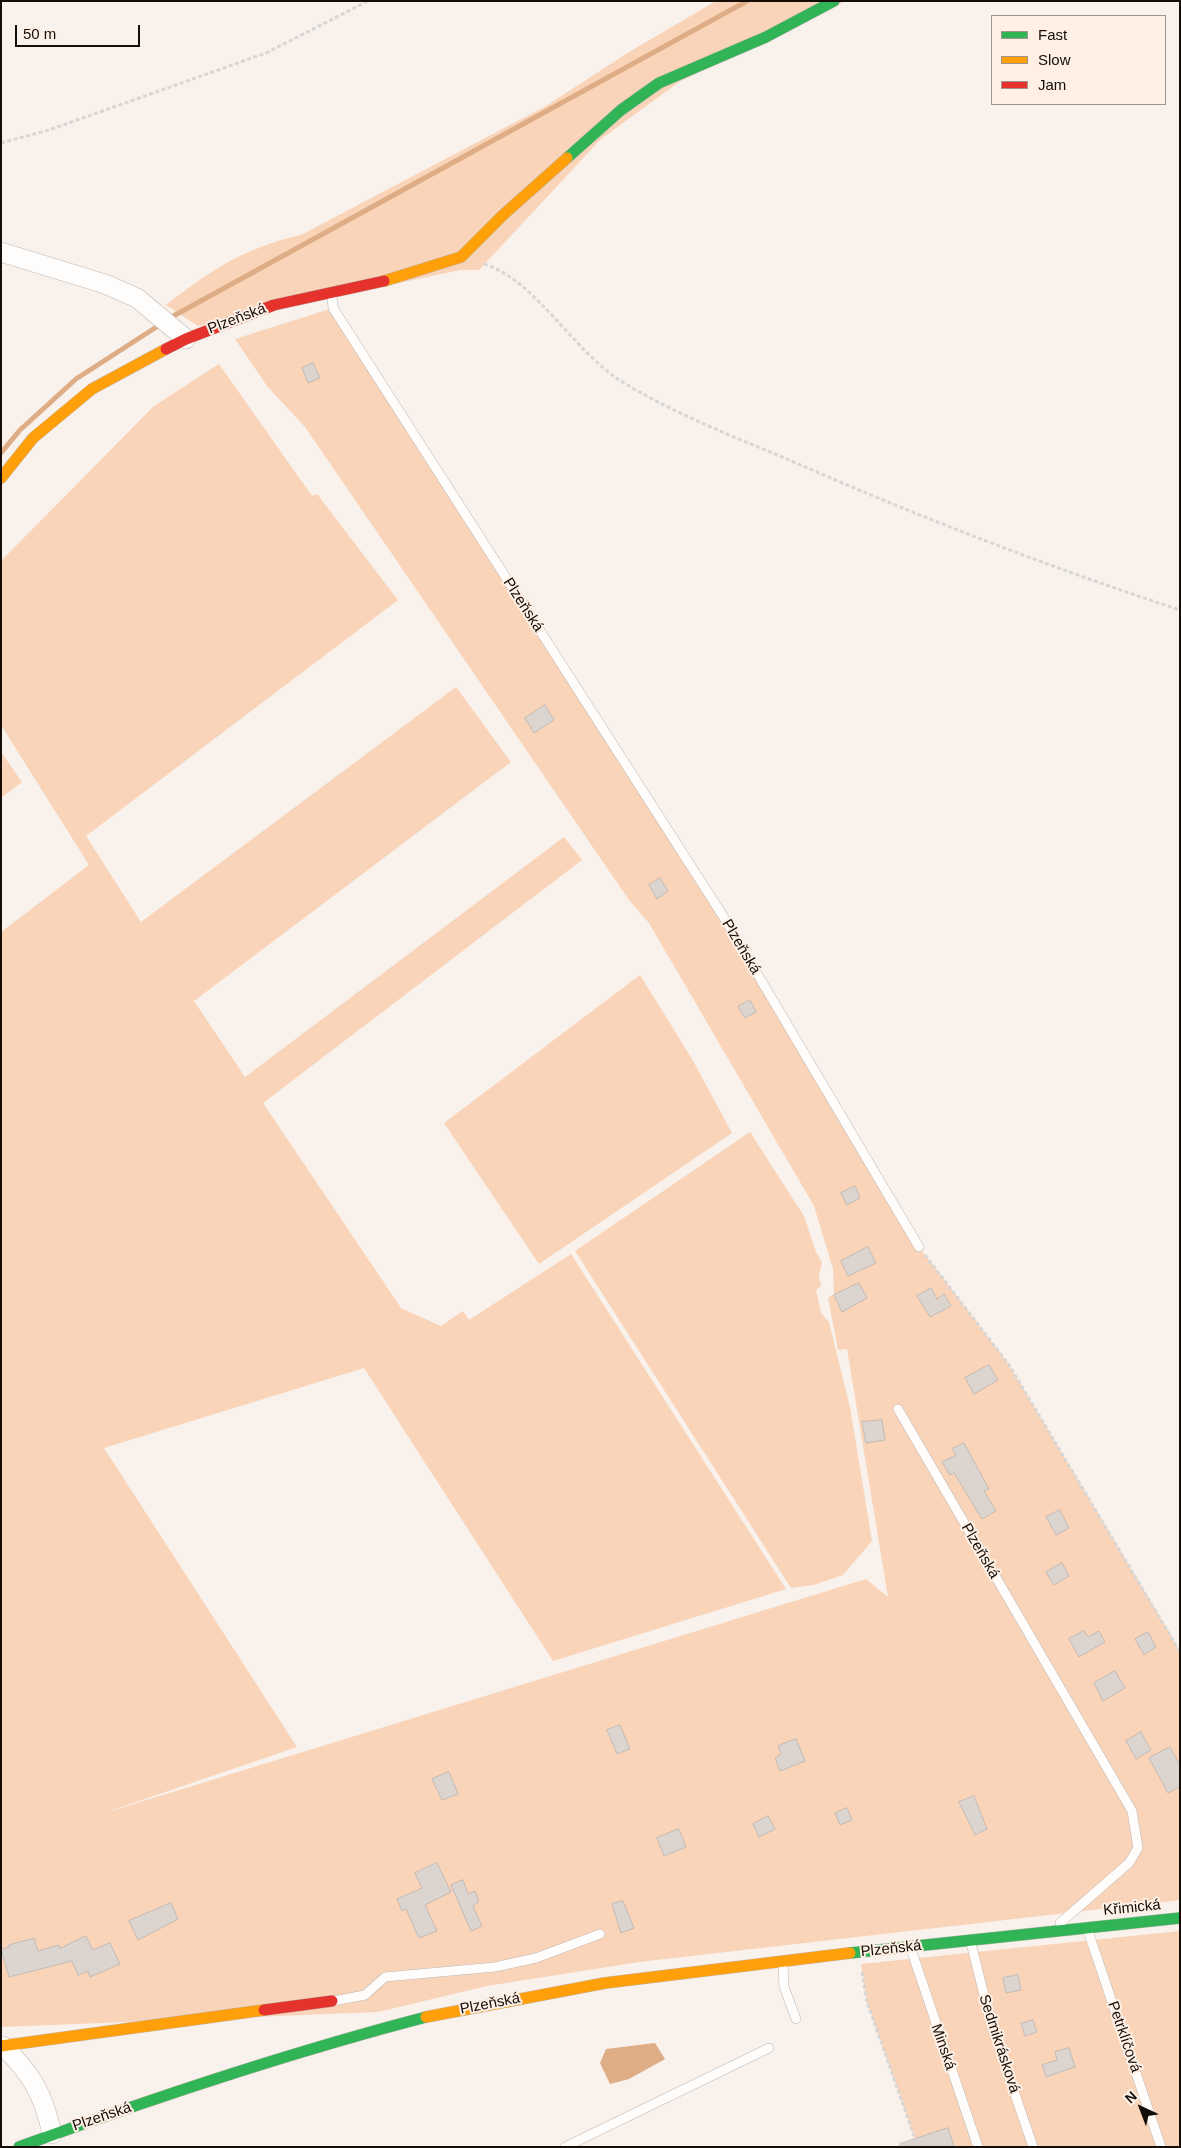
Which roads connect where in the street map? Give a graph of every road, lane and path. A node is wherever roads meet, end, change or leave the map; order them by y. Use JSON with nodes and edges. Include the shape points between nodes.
{"nodes":[{"id":1,"x":368,"y":1,"type":"edge"},
{"id":2,"x":834,"y":1,"type":"edge"},
{"id":3,"x":1,"y":143,"type":"edge"},
{"id":4,"x":1,"y":252,"type":"edge"},
{"id":5,"x":461,"y":257,"type":"junction"},
{"id":6,"x":331,"y":294,"type":"junction"},
{"id":7,"x":180,"y":334,"type":"junction"},
{"id":8,"x":1,"y":478,"type":"edge"},
{"id":9,"x":1180,"y":610,"type":"edge"},
{"id":10,"x":919,"y":1247,"type":"joint"},
{"id":11,"x":898,"y":1409,"type":"dead end"},
{"id":12,"x":1180,"y":1652,"type":"edge"},
{"id":13,"x":1180,"y":1918,"type":"edge"},
{"id":14,"x":1087,"y":1928,"type":"junction"},
{"id":15,"x":1047,"y":1933,"type":"junction"},
{"id":16,"x":600,"y":1934,"type":"dead end"},
{"id":17,"x":970,"y":1940,"type":"junction"},
{"id":18,"x":910,"y":1947,"type":"junction"},
{"id":19,"x":860,"y":1952,"type":"junction"},
{"id":20,"x":783,"y":1960,"type":"junction"},
{"id":21,"x":332,"y":2001,"type":"joint"},
{"id":22,"x":796,"y":2019,"type":"dead end"},
{"id":23,"x":2,"y":2046,"type":"edge"},
{"id":24,"x":769,"y":2048,"type":"dead end"},
{"id":25,"x":51,"y":2141,"type":"edge"},
{"id":26,"x":577,"y":2144,"type":"edge"},
{"id":27,"x":19,"y":2147,"type":"edge"},
{"id":28,"x":565,"y":2147,"type":"edge"},
{"id":29,"x":918,"y":2147,"type":"edge"},
{"id":30,"x":978,"y":2147,"type":"edge"},
{"id":31,"x":1033,"y":2147,"type":"edge"},
{"id":32,"x":1161,"y":2147,"type":"edge"}],
"edges":[{"from":1,"to":3,"type":"path","via":[[266,53],[48,130]]},
{"from":2,"to":5,"type":"street","via":[[766,37],[659,83],[622,110],[503,215]]},
{"from":4,"to":7,"type":"street","via":[[106,284],[138,298]]},
{"from":5,"to":6,"type":"street","via":[[397,278]]},
{"from":5,"to":9,"type":"path","via":[[490,265],[520,284],[596,364],[658,401],[917,515],[1094,582]]},
{"from":6,"to":7,"type":"street","name":"Plzeňská","via":[[274,305]]},
{"from":6,"to":10,"type":"lane","name":"Plzeňská","via":[[338,316],[723,916]]},
{"from":7,"to":8,"type":"street","name":"Plzeňská","via":[[92,389],[33,438]]},
{"from":10,"to":12,"type":"path","via":[[1009,1365]]},
{"from":11,"to":15,"type":"lane","name":"Plzeňská","via":[[1132,1811],[1138,1848],[1129,1863]]},
{"from":13,"to":14,"type":"street","name":"Křimická"},
{"from":14,"to":15,"type":"street","name":"Plzeňská"},
{"from":14,"to":32,"type":"lane","name":"Petrklíčová"},
{"from":15,"to":17,"type":"street","name":"Plzeňská"},
{"from":16,"to":21,"type":"lane","name":"Plzeňská","via":[[536,1958],[495,1967],[385,1977],[364,1995]]},
{"from":17,"to":18,"type":"street","name":"Plzeňská"},
{"from":17,"to":31,"type":"lane","name":"Sedmikrásková","via":[[992,2027]]},
{"from":18,"to":19,"type":"street","name":"Plzeňská"},
{"from":18,"to":30,"type":"lane","name":"Minská"},
{"from":19,"to":20,"type":"street","name":"Plzeňská"},
{"from":19,"to":29,"type":"path","via":[[867,2002]]},
{"from":20,"to":22,"type":"lane","via":[[784,1987]]},
{"from":20,"to":25,"type":"street","name":"Plzeňská","via":[[605,1983],[425,2017],[123,2109]]},
{"from":21,"to":23,"type":"street","name":"Plzeňská"},
{"from":23,"to":25,"type":"street","name":"Plzeňská","via":[[23,2065],[36,2085],[48,2112]]},
{"from":24,"to":26,"type":"lane"},
{"from":25,"to":27,"type":"street"},
{"from":26,"to":28,"type":"lane"}]}
